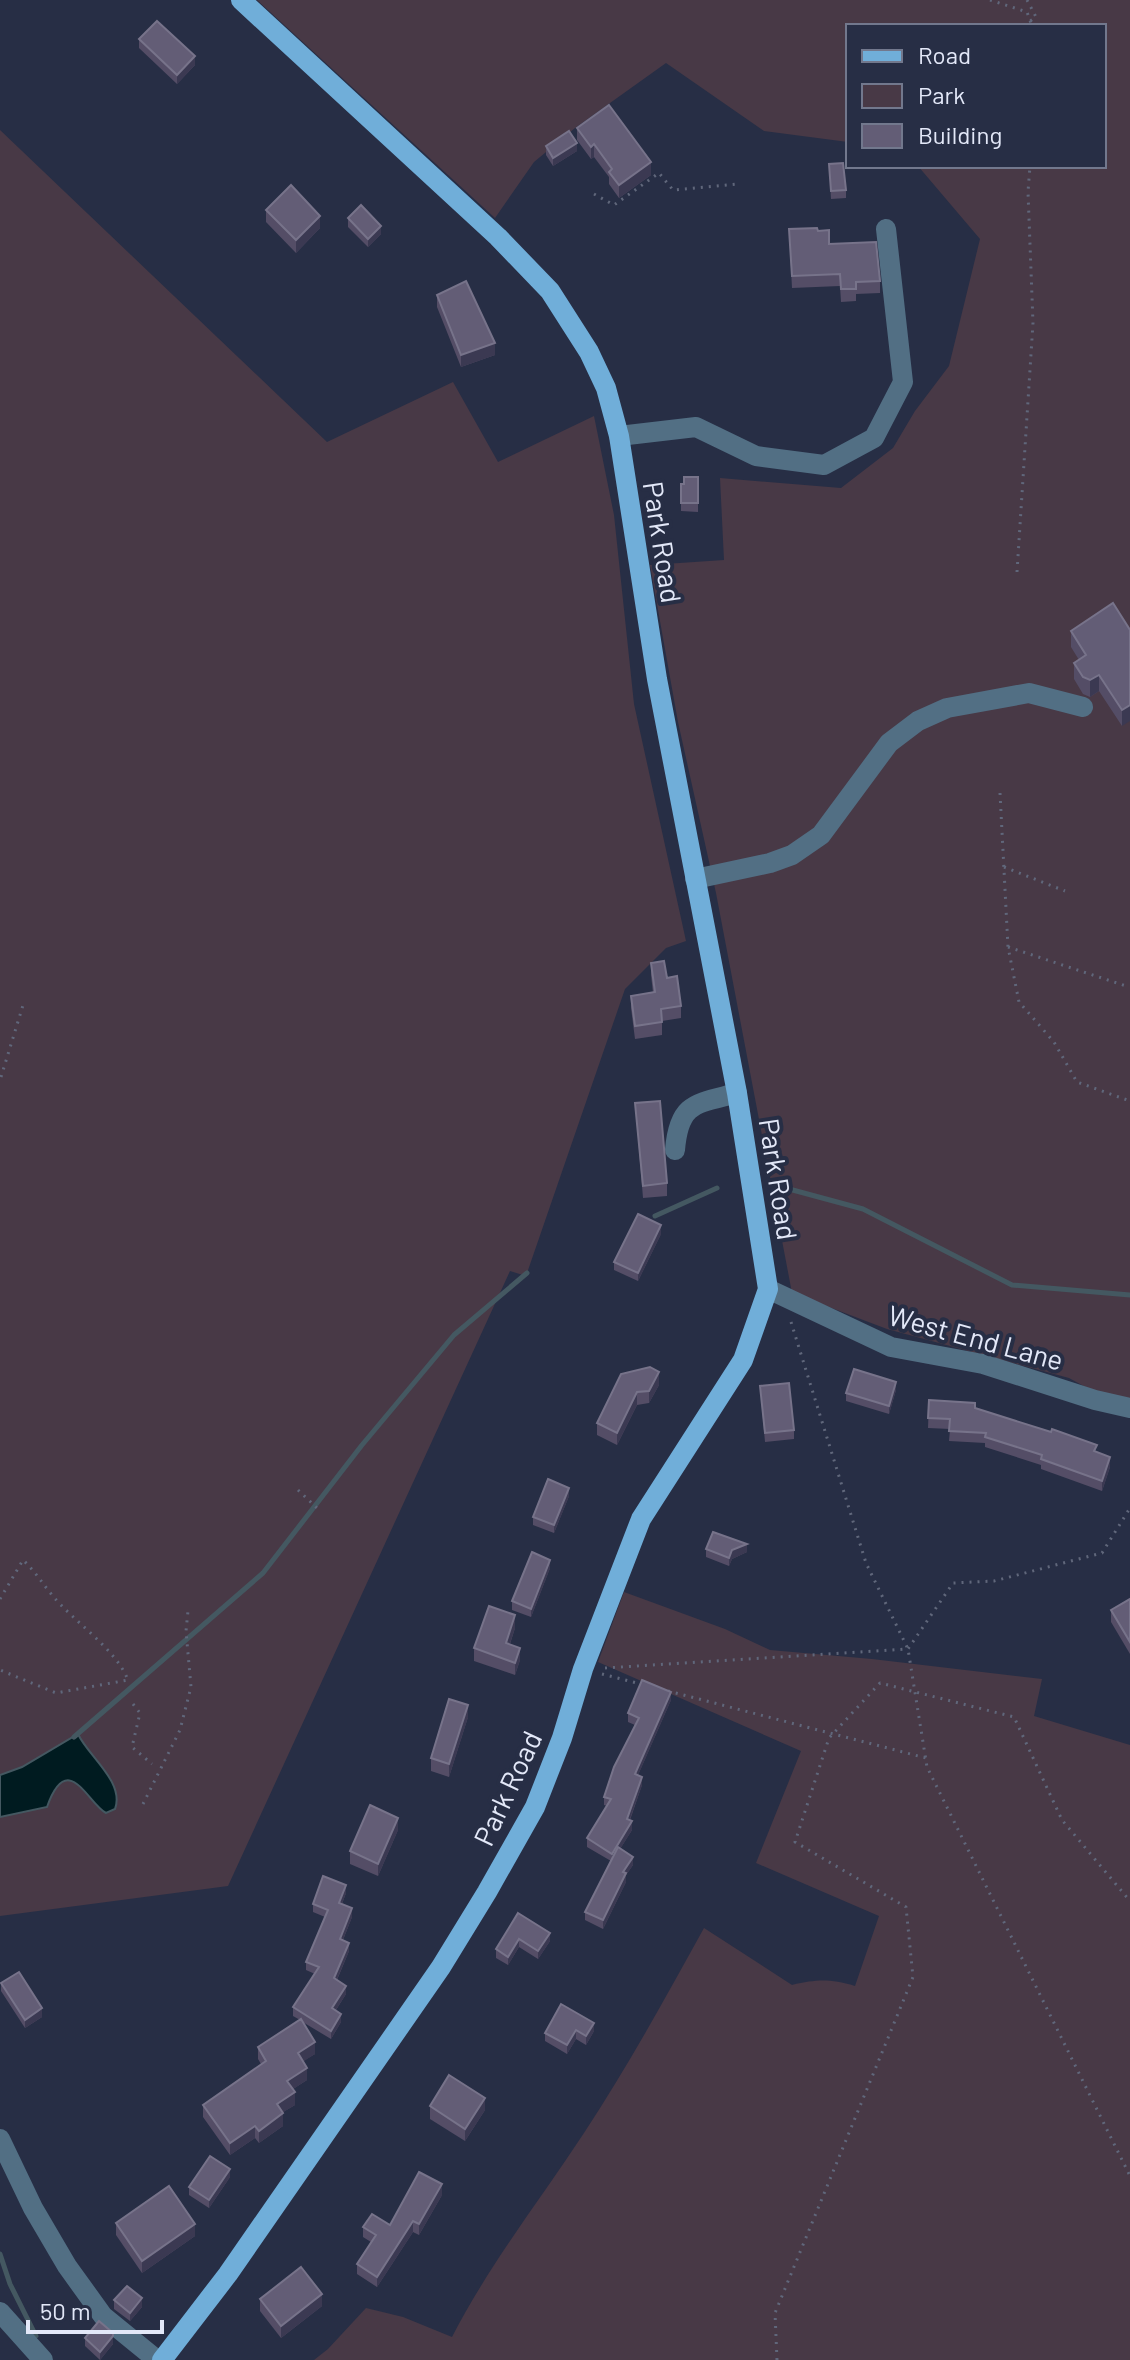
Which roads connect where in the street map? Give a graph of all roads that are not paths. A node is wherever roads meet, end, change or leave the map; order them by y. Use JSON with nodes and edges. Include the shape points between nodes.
{"nodes":[{"id":1,"x":241,"y":0,"type":"edge"},
{"id":2,"x":886,"y":229,"type":"dead end"},
{"id":3,"x":619,"y":436,"type":"junction"},
{"id":4,"x":1083,"y":707,"type":"dead end"},
{"id":5,"x":695,"y":879,"type":"junction"},
{"id":6,"x":737,"y":1093,"type":"junction"},
{"id":7,"x":675,"y":1150,"type":"dead end"},
{"id":8,"x":775,"y":1292,"type":"junction"},
{"id":9,"x":1130,"y":1408,"type":"edge"},
{"id":10,"x":0,"y":2139,"type":"edge"},
{"id":11,"x":0,"y":2312,"type":"edge"},
{"id":12,"x":43,"y":2360,"type":"edge"},
{"id":13,"x":159,"y":2360,"type":"edge"}],
"edges":[{"from":1,"to":3,"type":"main road","name":"Park Road","via":[[550,291],[589,352]]},
{"from":2,"to":3,"type":"street","via":[[903,382],[874,438],[824,465],[756,456],[696,427]]},
{"from":3,"to":5,"type":"main road","name":"Park Road"},
{"from":4,"to":5,"type":"street","via":[[1029,693],[947,708],[889,743],[821,835],[792,855]]},
{"from":5,"to":6,"type":"main road","name":"Park Road"},
{"from":6,"to":7,"type":"street","via":[[685,1112]]},
{"from":6,"to":8,"type":"main road","name":"Park Road"},
{"from":8,"to":9,"type":"street","name":"West End Lane","via":[[891,1347],[983,1364]]},
{"from":8,"to":13,"type":"main road","name":"Park Road","via":[[743,1360],[641,1519],[535,1807],[487,1892],[441,1967],[228,2274]]},
{"from":10,"to":13,"type":"street","via":[[67,2266],[103,2316]]},
{"from":11,"to":12,"type":"street"}]}
